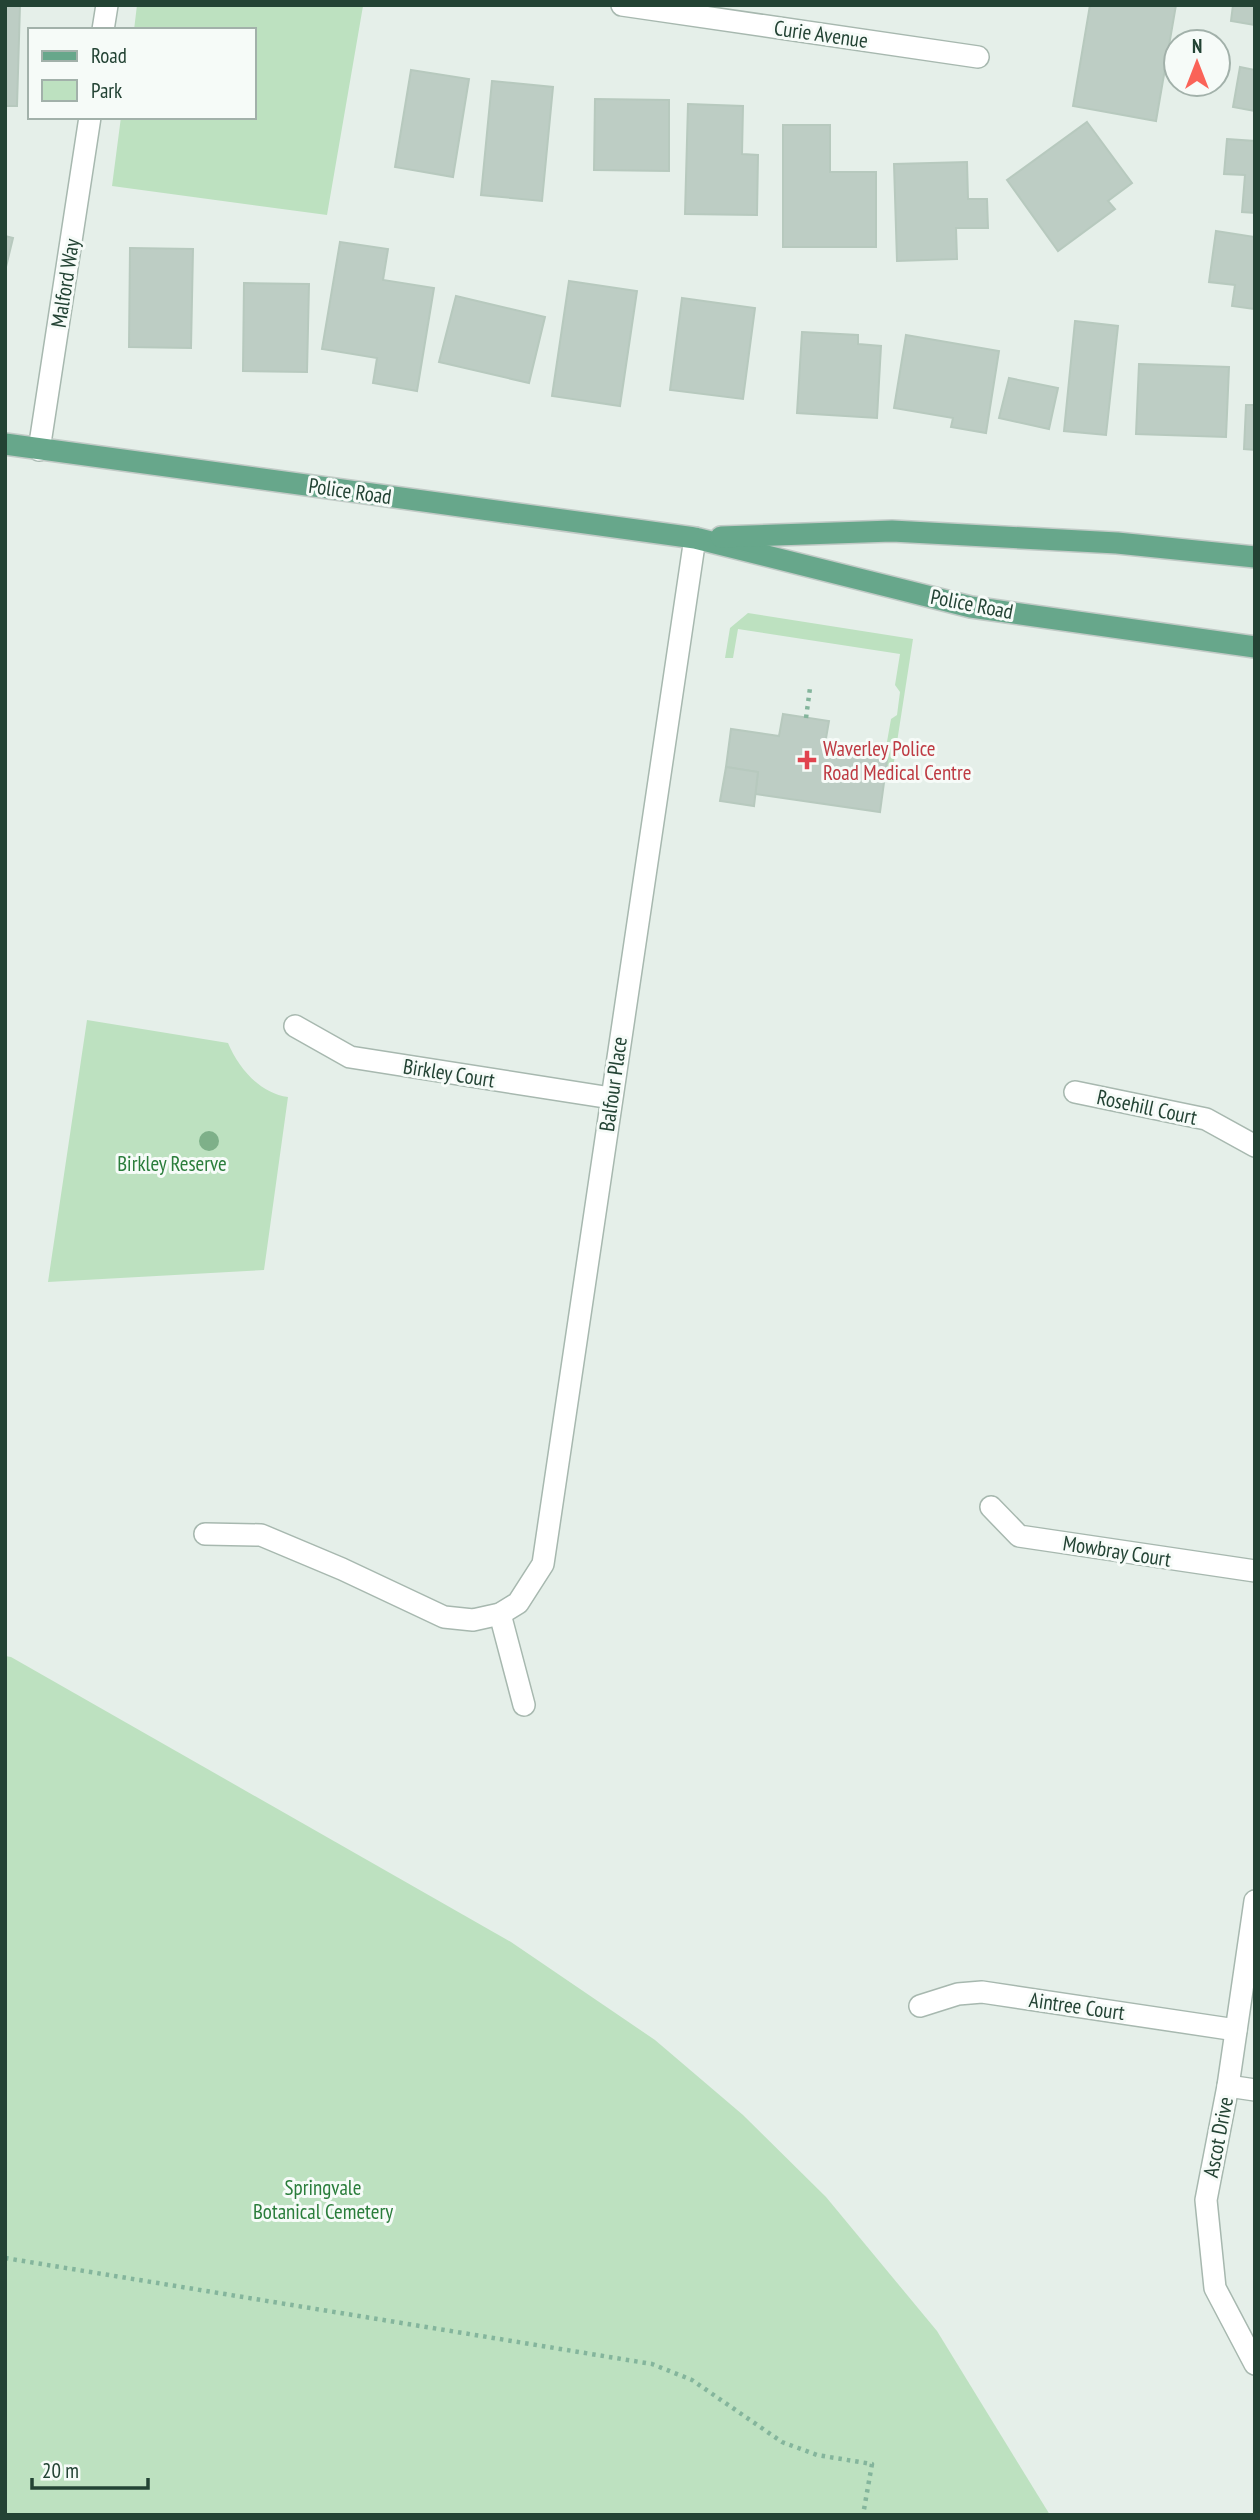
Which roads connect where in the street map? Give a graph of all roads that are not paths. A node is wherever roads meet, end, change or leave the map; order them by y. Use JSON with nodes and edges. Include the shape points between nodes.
{"nodes":[{"id":1,"x":107,"y":5,"type":"edge"},
{"id":2,"x":622,"y":5,"type":"edge"},
{"id":3,"x":103,"y":28,"type":"edge"},
{"id":4,"x":978,"y":57,"type":"dead end"},
{"id":5,"x":90,"y":119,"type":"edge"},
{"id":6,"x":5,"y":444,"type":"edge"},
{"id":7,"x":39,"y":450,"type":"junction"},
{"id":8,"x":695,"y":538,"type":"junction"},
{"id":9,"x":1255,"y":557,"type":"edge"},
{"id":10,"x":1255,"y":647,"type":"edge"},
{"id":11,"x":295,"y":1026,"type":"dead end"},
{"id":12,"x":1075,"y":1092,"type":"dead end"},
{"id":13,"x":611,"y":1098,"type":"junction"},
{"id":14,"x":1255,"y":1146,"type":"edge"},
{"id":15,"x":991,"y":1507,"type":"dead end"},
{"id":16,"x":205,"y":1534,"type":"dead end"},
{"id":17,"x":1255,"y":1572,"type":"edge"},
{"id":18,"x":500,"y":1614,"type":"junction"},
{"id":19,"x":524,"y":1705,"type":"dead end"},
{"id":20,"x":1255,"y":1901,"type":"edge"},
{"id":21,"x":920,"y":2006,"type":"dead end"},
{"id":22,"x":1236,"y":2030,"type":"junction"},
{"id":23,"x":1228,"y":2086,"type":"junction"},
{"id":24,"x":1255,"y":2090,"type":"edge"},
{"id":25,"x":1255,"y":2364,"type":"edge"}],
"edges":[{"from":1,"to":3,"type":"street"},
{"from":2,"to":4,"type":"street","name":"Curie Avenue"},
{"from":5,"to":7,"type":"street","name":"Malford Way"},
{"from":6,"to":7,"type":"main road","name":"Police Road"},
{"from":7,"to":8,"type":"main road","name":"Police Road"},
{"from":8,"to":9,"type":"main road","name":"Police Road","via":[[892,531],[1117,543]]},
{"from":8,"to":10,"type":"main road","name":"Police Road","via":[[971,607]]},
{"from":8,"to":13,"type":"street","name":"Balfour Place"},
{"from":11,"to":13,"type":"street","name":"Birkley Court","via":[[350,1057]]},
{"from":12,"to":14,"type":"street","name":"Rosehill Court","via":[[1206,1119]]},
{"from":13,"to":18,"type":"street","name":"Balfour Place","via":[[542,1564],[518,1603]]},
{"from":15,"to":17,"type":"street","name":"Mowbray Court","via":[[1019,1536]]},
{"from":16,"to":18,"type":"street","via":[[261,1535],[444,1617],[473,1620]]},
{"from":18,"to":19,"type":"street"},
{"from":20,"to":22,"type":"street","name":"Ascot Drive"},
{"from":21,"to":22,"type":"street","name":"Aintree Court","via":[[982,1992]]},
{"from":22,"to":23,"type":"street","name":"Ascot Drive"},
{"from":23,"to":24,"type":"street"},
{"from":23,"to":25,"type":"street","name":"Ascot Drive","via":[[1206,2200],[1215,2288]]}]}
